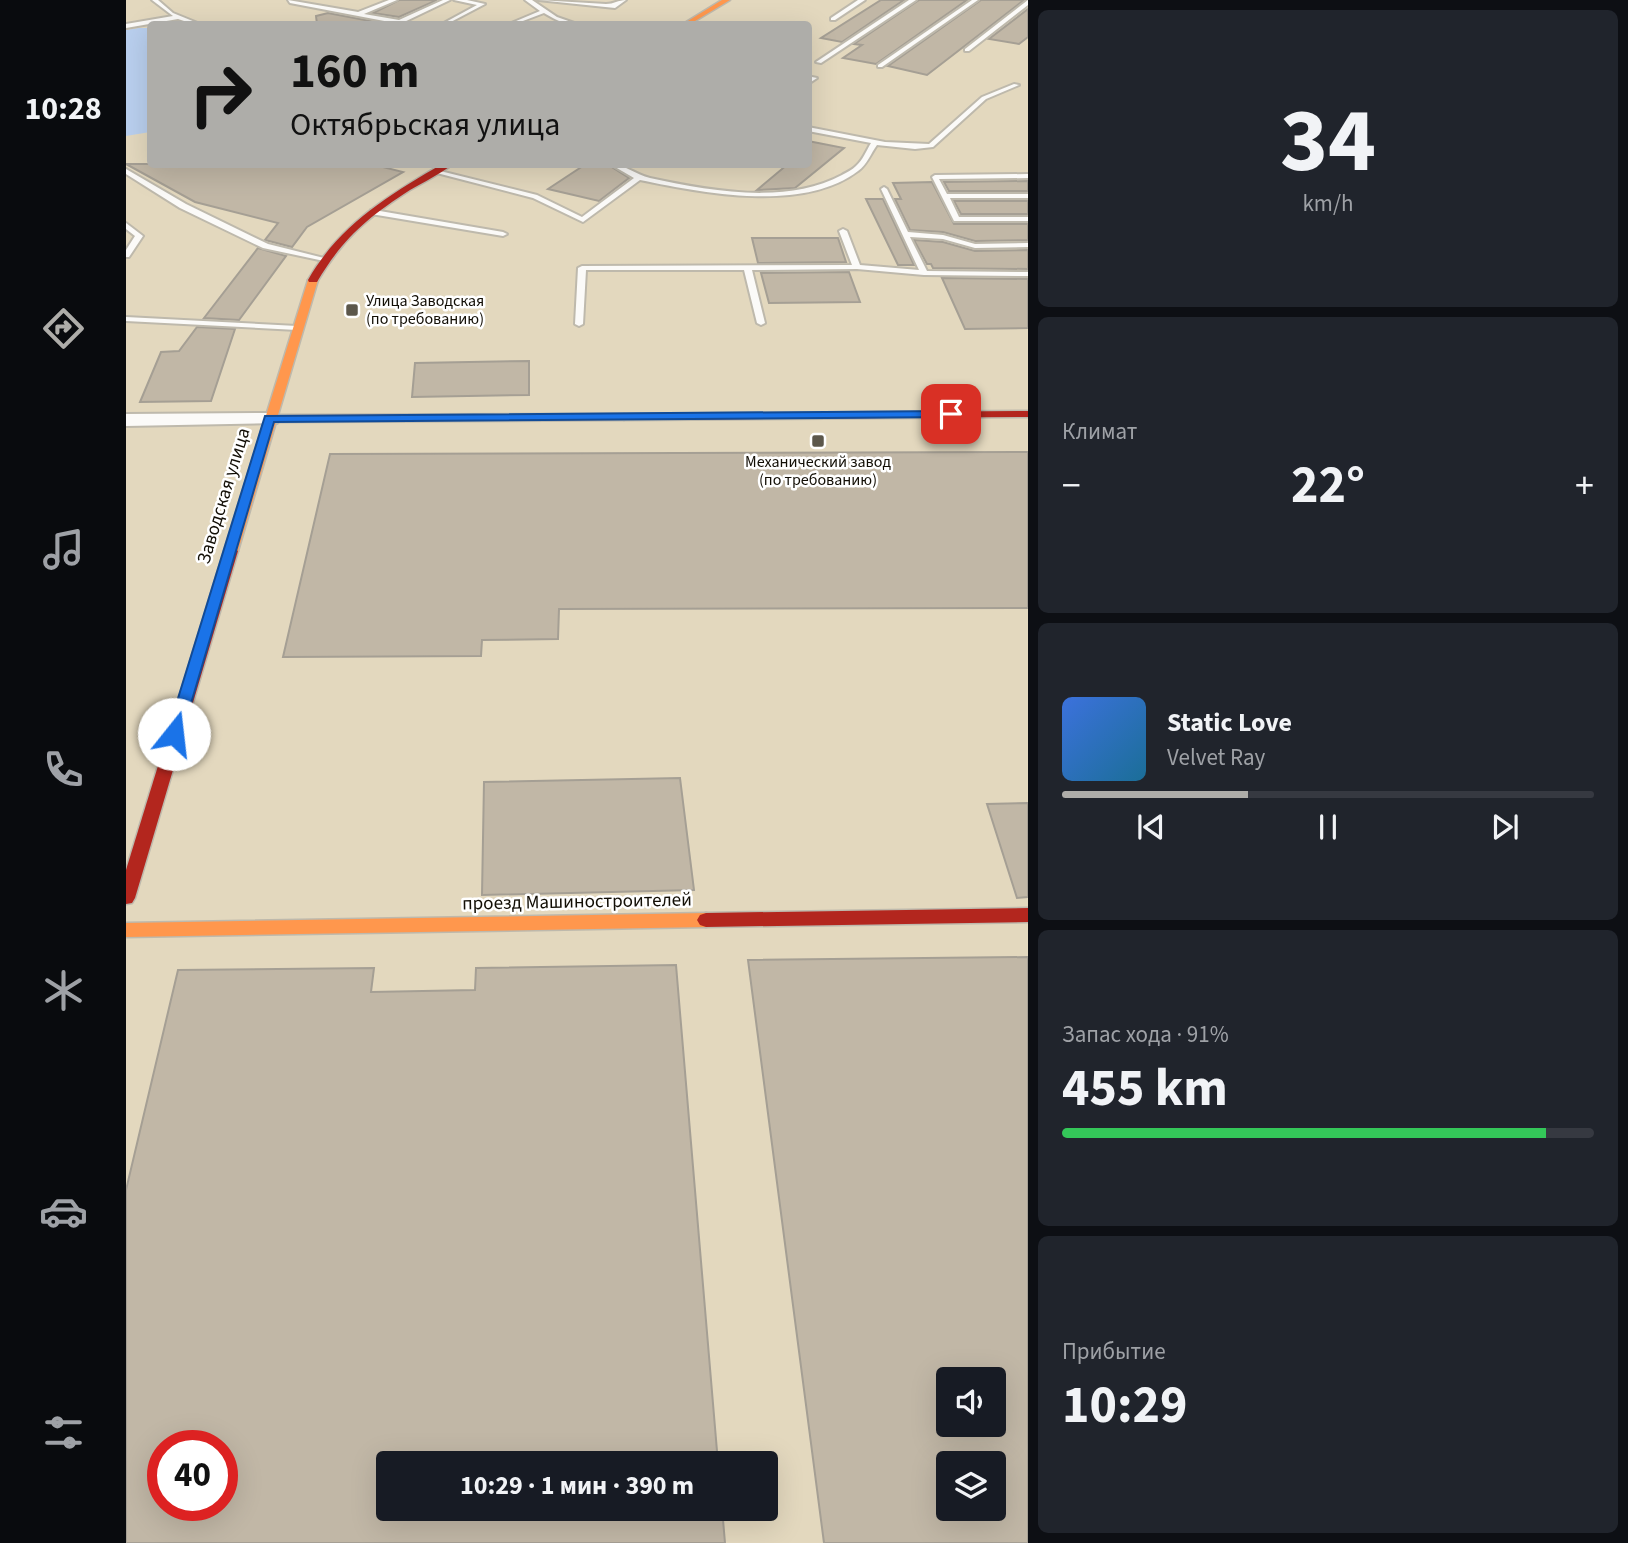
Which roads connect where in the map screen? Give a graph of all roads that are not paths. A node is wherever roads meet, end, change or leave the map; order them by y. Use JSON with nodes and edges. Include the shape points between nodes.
{"nodes":[{"id":1,"x":155,"y":0,"type":"edge"},
{"id":2,"x":293,"y":0,"type":"edge"},
{"id":3,"x":394,"y":0,"type":"edge"},
{"id":4,"x":447,"y":0,"type":"edge"},
{"id":5,"x":457,"y":0,"type":"edge"},
{"id":6,"x":528,"y":0,"type":"edge"},
{"id":7,"x":541,"y":0,"type":"edge"},
{"id":8,"x":622,"y":0,"type":"edge"},
{"id":9,"x":727,"y":0,"type":"edge"},
{"id":10,"x":862,"y":0,"type":"edge"},
{"id":11,"x":913,"y":0,"type":"edge"},
{"id":12,"x":975,"y":0,"type":"edge"},
{"id":13,"x":1028,"y":2,"type":"edge"},
{"id":14,"x":335,"y":4,"type":"dead end"},
{"id":15,"x":326,"y":8,"type":"junction"},
{"id":16,"x":544,"y":11,"type":"junction"},
{"id":17,"x":358,"y":14,"type":"junction"},
{"id":18,"x":179,"y":17,"type":"junction"},
{"id":19,"x":833,"y":19,"type":"dead end"},
{"id":20,"x":155,"y":21,"type":"edge"},
{"id":21,"x":189,"y":21,"type":"edge"},
{"id":22,"x":395,"y":21,"type":"edge"},
{"id":23,"x":402,"y":21,"type":"edge"},
{"id":24,"x":450,"y":21,"type":"edge"},
{"id":25,"x":519,"y":21,"type":"edge"},
{"id":26,"x":567,"y":21,"type":"edge"},
{"id":27,"x":691,"y":21,"type":"edge"},
{"id":28,"x":147,"y":22,"type":"edge"},
{"id":29,"x":126,"y":26,"type":"edge"},
{"id":30,"x":967,"y":50,"type":"dead end"},
{"id":31,"x":819,"y":62,"type":"dead end"},
{"id":32,"x":880,"y":66,"type":"dead end"},
{"id":33,"x":1016,"y":85,"type":"dead end"},
{"id":34,"x":812,"y":130,"type":"edge"},
{"id":35,"x":874,"y":144,"type":"junction"},
{"id":36,"x":442,"y":168,"type":"edge"},
{"id":37,"x":620,"y":168,"type":"edge"},
{"id":38,"x":126,"y":171,"type":"edge"},
{"id":39,"x":1028,"y":176,"type":"edge"},
{"id":40,"x":639,"y":178,"type":"junction"},
{"id":41,"x":884,"y":189,"type":"dead end"},
{"id":42,"x":945,"y":196,"type":"junction"},
{"id":43,"x":1028,"y":196,"type":"edge"},
{"id":44,"x":374,"y":212,"type":"junction"},
{"id":45,"x":1028,"y":219,"type":"edge"},
{"id":46,"x":126,"y":225,"type":"edge"},
{"id":47,"x":843,"y":231,"type":"dead end"},
{"id":48,"x":503,"y":234,"type":"dead end"},
{"id":49,"x":905,"y":234,"type":"junction"},
{"id":50,"x":1028,"y":245,"type":"edge"},
{"id":51,"x":126,"y":255,"type":"edge"},
{"id":52,"x":324,"y":259,"type":"junction"},
{"id":53,"x":747,"y":267,"type":"junction"},
{"id":54,"x":857,"y":267,"type":"junction"},
{"id":55,"x":924,"y":273,"type":"junction"},
{"id":56,"x":1028,"y":274,"type":"edge"},
{"id":57,"x":126,"y":319,"type":"edge"},
{"id":58,"x":761,"y":323,"type":"dead end"},
{"id":59,"x":579,"y":324,"type":"dead end"},
{"id":60,"x":297,"y":328,"type":"junction"},
{"id":61,"x":1028,"y":414,"type":"edge"},
{"id":62,"x":270,"y":419,"type":"junction"},
{"id":63,"x":126,"y":420,"type":"edge"},
{"id":64,"x":126,"y":898,"type":"edge"},
{"id":65,"x":1028,"y":915,"type":"edge"},
{"id":66,"x":126,"y":930,"type":"edge"}],
"edges":[{"from":1,"to":18,"type":"lane"},
{"from":2,"to":15,"type":"lane"},
{"from":3,"to":17,"type":"lane"},
{"from":4,"to":23,"type":"lane"},
{"from":5,"to":24,"type":"lane","via":[[482,4]]},
{"from":6,"to":16,"type":"lane"},
{"from":7,"to":8,"type":"lane","via":[[606,6]]},
{"from":9,"to":27,"type":"street"},
{"from":10,"to":19,"type":"lane"},
{"from":11,"to":31,"type":"lane"},
{"from":12,"to":32,"type":"lane"},
{"from":13,"to":30,"type":"lane"},
{"from":14,"to":15,"type":"lane"},
{"from":15,"to":17,"type":"lane"},
{"from":16,"to":25,"type":"lane"},
{"from":16,"to":26,"type":"lane"},
{"from":17,"to":22,"type":"lane"},
{"from":18,"to":20,"type":"lane"},
{"from":18,"to":21,"type":"lane"},
{"from":28,"to":29,"type":"lane"},
{"from":33,"to":35,"type":"lane","via":[[984,98],[932,146]]},
{"from":34,"to":35,"type":"lane","via":[[851,135]]},
{"from":35,"to":40,"type":"lane","via":[[858,168],[829,185],[774,195],[684,188]]},
{"from":36,"to":40,"type":"lane","via":[[535,196],[583,219]]},
{"from":36,"to":44,"type":"street","name":"Заводская улица"},
{"from":37,"to":40,"type":"lane"},
{"from":38,"to":52,"type":"lane","via":[[183,206],[265,246]]},
{"from":39,"to":42,"type":"lane","via":[[935,177]]},
{"from":41,"to":49,"type":"lane"},
{"from":42,"to":43,"type":"lane"},
{"from":42,"to":45,"type":"lane","via":[[957,219]]},
{"from":44,"to":48,"type":"lane"},
{"from":44,"to":52,"type":"street","name":"Заводская улица","via":[[355,224]]},
{"from":46,"to":51,"type":"lane","via":[[139,236]]},
{"from":47,"to":54,"type":"lane"},
{"from":49,"to":50,"type":"lane","via":[[975,246]]},
{"from":49,"to":55,"type":"lane"},
{"from":52,"to":60,"type":"street","name":"Заводская улица"},
{"from":53,"to":54,"type":"lane"},
{"from":53,"to":58,"type":"lane"},
{"from":53,"to":59,"type":"lane","via":[[582,268]]},
{"from":54,"to":55,"type":"lane"},
{"from":55,"to":56,"type":"lane"},
{"from":57,"to":60,"type":"lane"},
{"from":60,"to":62,"type":"street","name":"Заводская улица"},
{"from":61,"to":62,"type":"street"},
{"from":62,"to":63,"type":"street"},
{"from":62,"to":64,"type":"street","name":"Заводская улица"},
{"from":65,"to":66,"type":"street","name":"проезд Машиностроителей"}]}
